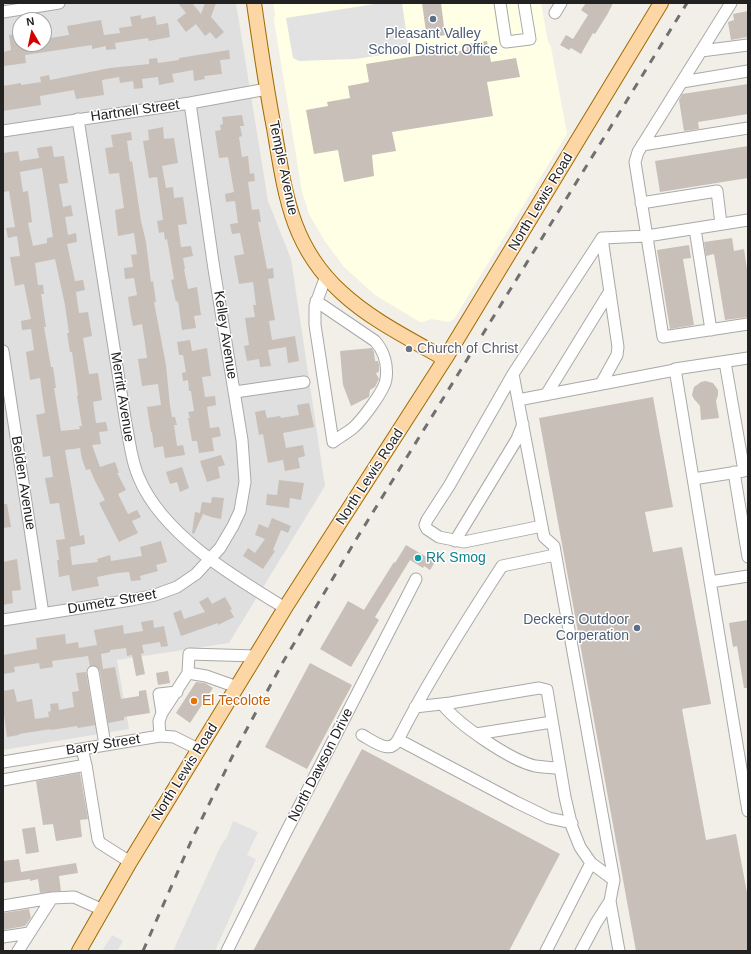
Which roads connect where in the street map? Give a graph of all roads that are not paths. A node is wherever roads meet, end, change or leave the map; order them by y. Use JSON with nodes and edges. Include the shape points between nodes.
{"nodes":[{"id":1,"x":59,"y":3,"type":"edge"},
{"id":2,"x":254,"y":3,"type":"edge"},
{"id":3,"x":500,"y":3,"type":"edge"},
{"id":4,"x":524,"y":3,"type":"edge"},
{"id":5,"x":561,"y":3,"type":"edge"},
{"id":6,"x":661,"y":3,"type":"edge"},
{"id":7,"x":731,"y":3,"type":"edge"},
{"id":8,"x":3,"y":12,"type":"edge"},
{"id":9,"x":555,"y":13,"type":"dead end"},
{"id":10,"x":748,"y":45,"type":"edge"},
{"id":11,"x":701,"y":51,"type":"junction"},
{"id":12,"x":748,"y":72,"type":"edge"},
{"id":13,"x":682,"y":82,"type":"junction"},
{"id":14,"x":267,"y":89,"type":"junction"},
{"id":15,"x":190,"y":103,"type":"junction"},
{"id":16,"x":78,"y":119,"type":"junction"},
{"id":17,"x":748,"y":128,"type":"edge"},
{"id":18,"x":3,"y":131,"type":"edge"},
{"id":19,"x":642,"y":145,"type":"junction"},
{"id":20,"x":641,"y":203,"type":"junction"},
{"id":21,"x":748,"y":220,"type":"edge"},
{"id":22,"x":721,"y":224,"type":"junction"},
{"id":23,"x":695,"y":229,"type":"junction"},
{"id":24,"x":647,"y":236,"type":"junction"},
{"id":25,"x":602,"y":238,"type":"junction"},
{"id":26,"x":326,"y":276,"type":"junction"},
{"id":27,"x":610,"y":291,"type":"junction"},
{"id":28,"x":316,"y":302,"type":"junction"},
{"id":29,"x":748,"y":324,"type":"edge"},
{"id":30,"x":711,"y":330,"type":"junction"},
{"id":31,"x":3,"y":352,"type":"edge"},
{"id":32,"x":748,"y":358,"type":"edge"},
{"id":33,"x":445,"y":359,"type":"junction"},
{"id":34,"x":725,"y":362,"type":"junction"},
{"id":35,"x":675,"y":370,"type":"junction"},
{"id":36,"x":513,"y":374,"type":"junction"},
{"id":37,"x":304,"y":382,"type":"dead end"},
{"id":38,"x":601,"y":384,"type":"junction"},
{"id":39,"x":235,"y":392,"type":"junction"},
{"id":40,"x":546,"y":395,"type":"junction"},
{"id":41,"x":518,"y":400,"type":"junction"},
{"id":42,"x":523,"y":424,"type":"junction"},
{"id":43,"x":734,"y":472,"type":"junction"},
{"id":44,"x":693,"y":479,"type":"junction"},
{"id":45,"x":542,"y":526,"type":"junction"},
{"id":46,"x":455,"y":541,"type":"junction"},
{"id":47,"x":556,"y":555,"type":"junction"},
{"id":48,"x":748,"y":557,"type":"edge"},
{"id":49,"x":210,"y":559,"type":"junction"},
{"id":50,"x":748,"y":576,"type":"edge"},
{"id":51,"x":416,"y":579,"type":"dead end"},
{"id":52,"x":710,"y":582,"type":"junction"},
{"id":53,"x":285,"y":608,"type":"junction"},
{"id":54,"x":43,"y":614,"type":"junction"},
{"id":55,"x":3,"y":620,"type":"edge"},
{"id":56,"x":256,"y":656,"type":"junction"},
{"id":57,"x":93,"y":672,"type":"dead end"},
{"id":58,"x":188,"y":674,"type":"junction"},
{"id":59,"x":237,"y":687,"type":"junction"},
{"id":60,"x":443,"y":704,"type":"junction"},
{"id":61,"x":416,"y":707,"type":"junction"},
{"id":62,"x":552,"y":722,"type":"junction"},
{"id":63,"x":476,"y":734,"type":"junction"},
{"id":64,"x":362,"y":735,"type":"dead end"},
{"id":65,"x":160,"y":736,"type":"junction"},
{"id":66,"x":399,"y":738,"type":"junction"},
{"id":67,"x":106,"y":745,"type":"junction"},
{"id":68,"x":82,"y":749,"type":"junction"},
{"id":69,"x":200,"y":750,"type":"junction"},
{"id":70,"x":32,"y":757,"type":"junction"},
{"id":71,"x":3,"y":762,"type":"edge"},
{"id":72,"x":86,"y":765,"type":"junction"},
{"id":73,"x":560,"y":768,"type":"junction"},
{"id":74,"x":35,"y":775,"type":"junction"},
{"id":75,"x":3,"y":780,"type":"edge"},
{"id":76,"x":748,"y":810,"type":"edge"},
{"id":77,"x":572,"y":823,"type":"junction"},
{"id":78,"x":130,"y":862,"type":"junction"},
{"id":79,"x":591,"y":863,"type":"junction"},
{"id":80,"x":614,"y":880,"type":"junction"},
{"id":81,"x":52,"y":898,"type":"junction"},
{"id":82,"x":610,"y":901,"type":"junction"},
{"id":83,"x":3,"y":906,"type":"edge"},
{"id":84,"x":103,"y":910,"type":"junction"},
{"id":85,"x":29,"y":933,"type":"junction"},
{"id":86,"x":3,"y":937,"type":"edge"},
{"id":87,"x":18,"y":951,"type":"edge"},
{"id":88,"x":79,"y":951,"type":"edge"},
{"id":89,"x":227,"y":951,"type":"edge"},
{"id":90,"x":546,"y":951,"type":"edge"},
{"id":91,"x":581,"y":951,"type":"edge"},
{"id":92,"x":619,"y":951,"type":"edge"}],
"edges":[{"from":1,"to":8,"type":"street"},
{"from":2,"to":14,"type":"main road","name":"Temple Avenue"},
{"from":3,"to":4,"type":"street","via":[[506,42],[530,39]]},
{"from":5,"to":9,"type":"street"},
{"from":6,"to":33,"type":"main road","name":"North Lewis Road"},
{"from":7,"to":11,"type":"street"},
{"from":10,"to":11,"type":"street"},
{"from":11,"to":13,"type":"street"},
{"from":12,"to":13,"type":"street"},
{"from":13,"to":19,"type":"street"},
{"from":14,"to":15,"type":"street","name":"Hartnell Street"},
{"from":14,"to":26,"type":"main road","name":"Temple Avenue","via":[[282,181],[291,213],[305,246]]},
{"from":15,"to":16,"type":"street","name":"Hartnell Street"},
{"from":15,"to":39,"type":"street","name":"Kelley Avenue"},
{"from":16,"to":18,"type":"street","name":"Hartnell Street"},
{"from":16,"to":49,"type":"street","name":"Merritt Avenue","via":[[135,467],[148,496],[161,513]]},
{"from":17,"to":19,"type":"street"},
{"from":19,"to":20,"type":"street","via":[[635,162]]},
{"from":20,"to":22,"type":"street","via":[[716,191]]},
{"from":20,"to":24,"type":"street"},
{"from":21,"to":22,"type":"street"},
{"from":22,"to":23,"type":"street"},
{"from":23,"to":24,"type":"street"},
{"from":23,"to":30,"type":"street"},
{"from":24,"to":25,"type":"street"},
{"from":24,"to":30,"type":"street","via":[[663,337]]},
{"from":25,"to":27,"type":"street"},
{"from":25,"to":36,"type":"street"},
{"from":26,"to":28,"type":"street"},
{"from":26,"to":33,"type":"main road","name":"Temple Avenue","via":[[360,307]]},
{"from":27,"to":38,"type":"street","via":[[618,347],[617,355]]},
{"from":27,"to":40,"type":"street"},
{"from":28,"to":28,"type":"street","via":[[375,341],[381,348],[386,366],[386,381],[371,408],[354,428],[333,442],[315,325]]},
{"from":29,"to":30,"type":"street"},
{"from":31,"to":54,"type":"street","name":"Belden Avenue"},
{"from":32,"to":34,"type":"street"},
{"from":33,"to":53,"type":"main road","name":"North Lewis Road"},
{"from":34,"to":35,"type":"street"},
{"from":34,"to":43,"type":"street","via":[[744,471]]},
{"from":35,"to":38,"type":"street"},
{"from":35,"to":44,"type":"street"},
{"from":36,"to":41,"type":"street"},
{"from":36,"to":46,"type":"street","via":[[425,525],[439,536]]},
{"from":37,"to":39,"type":"street"},
{"from":38,"to":40,"type":"street"},
{"from":39,"to":49,"type":"street","name":"Kelley Avenue","via":[[244,460],[243,496],[240,512],[233,526]]},
{"from":40,"to":41,"type":"street"},
{"from":41,"to":42,"type":"street"},
{"from":42,"to":45,"type":"street"},
{"from":42,"to":46,"type":"street","via":[[517,439]]},
{"from":43,"to":44,"type":"street"},
{"from":43,"to":48,"type":"street"},
{"from":44,"to":52,"type":"street"},
{"from":45,"to":46,"type":"street","via":[[464,542]]},
{"from":45,"to":47,"type":"street","via":[[544,537],[554,546]]},
{"from":47,"to":61,"type":"street","via":[[502,566]]},
{"from":47,"to":80,"type":"street"},
{"from":49,"to":53,"type":"street","name":"Merritt Avenue"},
{"from":49,"to":54,"type":"street","name":"Dumetz Street","via":[[189,579],[163,593]]},
{"from":50,"to":52,"type":"street"},
{"from":51,"to":89,"type":"street","name":"North Dawson Drive"},
{"from":52,"to":76,"type":"street"},
{"from":53,"to":56,"type":"main road","name":"North Lewis Road"},
{"from":54,"to":55,"type":"street","name":"Dumetz Street"},
{"from":56,"to":58,"type":"street","via":[[189,654]]},
{"from":56,"to":59,"type":"main road","name":"North Lewis Road"},
{"from":57,"to":67,"type":"street"},
{"from":58,"to":59,"type":"street","via":[[206,676]]},
{"from":58,"to":65,"type":"street","via":[[176,692],[159,694],[162,713],[159,721]]},
{"from":59,"to":69,"type":"main road","name":"North Lewis Road"},
{"from":60,"to":61,"type":"street"},
{"from":60,"to":62,"type":"street","via":[[544,689],[547,690]]},
{"from":60,"to":63,"type":"street","via":[[448,712]]},
{"from":61,"to":66,"type":"street"},
{"from":62,"to":63,"type":"street"},
{"from":62,"to":73,"type":"street"},
{"from":63,"to":73,"type":"street","via":[[534,766]]},
{"from":64,"to":66,"type":"street","via":[[387,748],[393,747]]},
{"from":65,"to":67,"type":"street","name":"Barry Street"},
{"from":65,"to":69,"type":"street","name":"Barry Street","via":[[174,736]]},
{"from":66,"to":77,"type":"street","via":[[516,802],[549,818]]},
{"from":67,"to":68,"type":"street","name":"Barry Street"},
{"from":68,"to":70,"type":"street","name":"Barry Street"},
{"from":68,"to":72,"type":"street"},
{"from":69,"to":78,"type":"main road","name":"North Lewis Road"},
{"from":70,"to":71,"type":"street","name":"Barry Street"},
{"from":70,"to":74,"type":"street"},
{"from":72,"to":74,"type":"street"},
{"from":72,"to":78,"type":"street","via":[[98,839],[100,843]]},
{"from":73,"to":77,"type":"street"},
{"from":74,"to":75,"type":"street"},
{"from":77,"to":79,"type":"street","via":[[580,847]]},
{"from":78,"to":84,"type":"main road","name":"North Lewis Road"},
{"from":79,"to":80,"type":"street"},
{"from":79,"to":90,"type":"street"},
{"from":80,"to":82,"type":"street"},
{"from":81,"to":83,"type":"street"},
{"from":81,"to":84,"type":"street","via":[[74,897]]},
{"from":81,"to":85,"type":"street"},
{"from":82,"to":91,"type":"street"},
{"from":82,"to":92,"type":"street"},
{"from":84,"to":88,"type":"main road","name":"North Lewis Road"},
{"from":85,"to":86,"type":"street"},
{"from":85,"to":87,"type":"street"}]}
